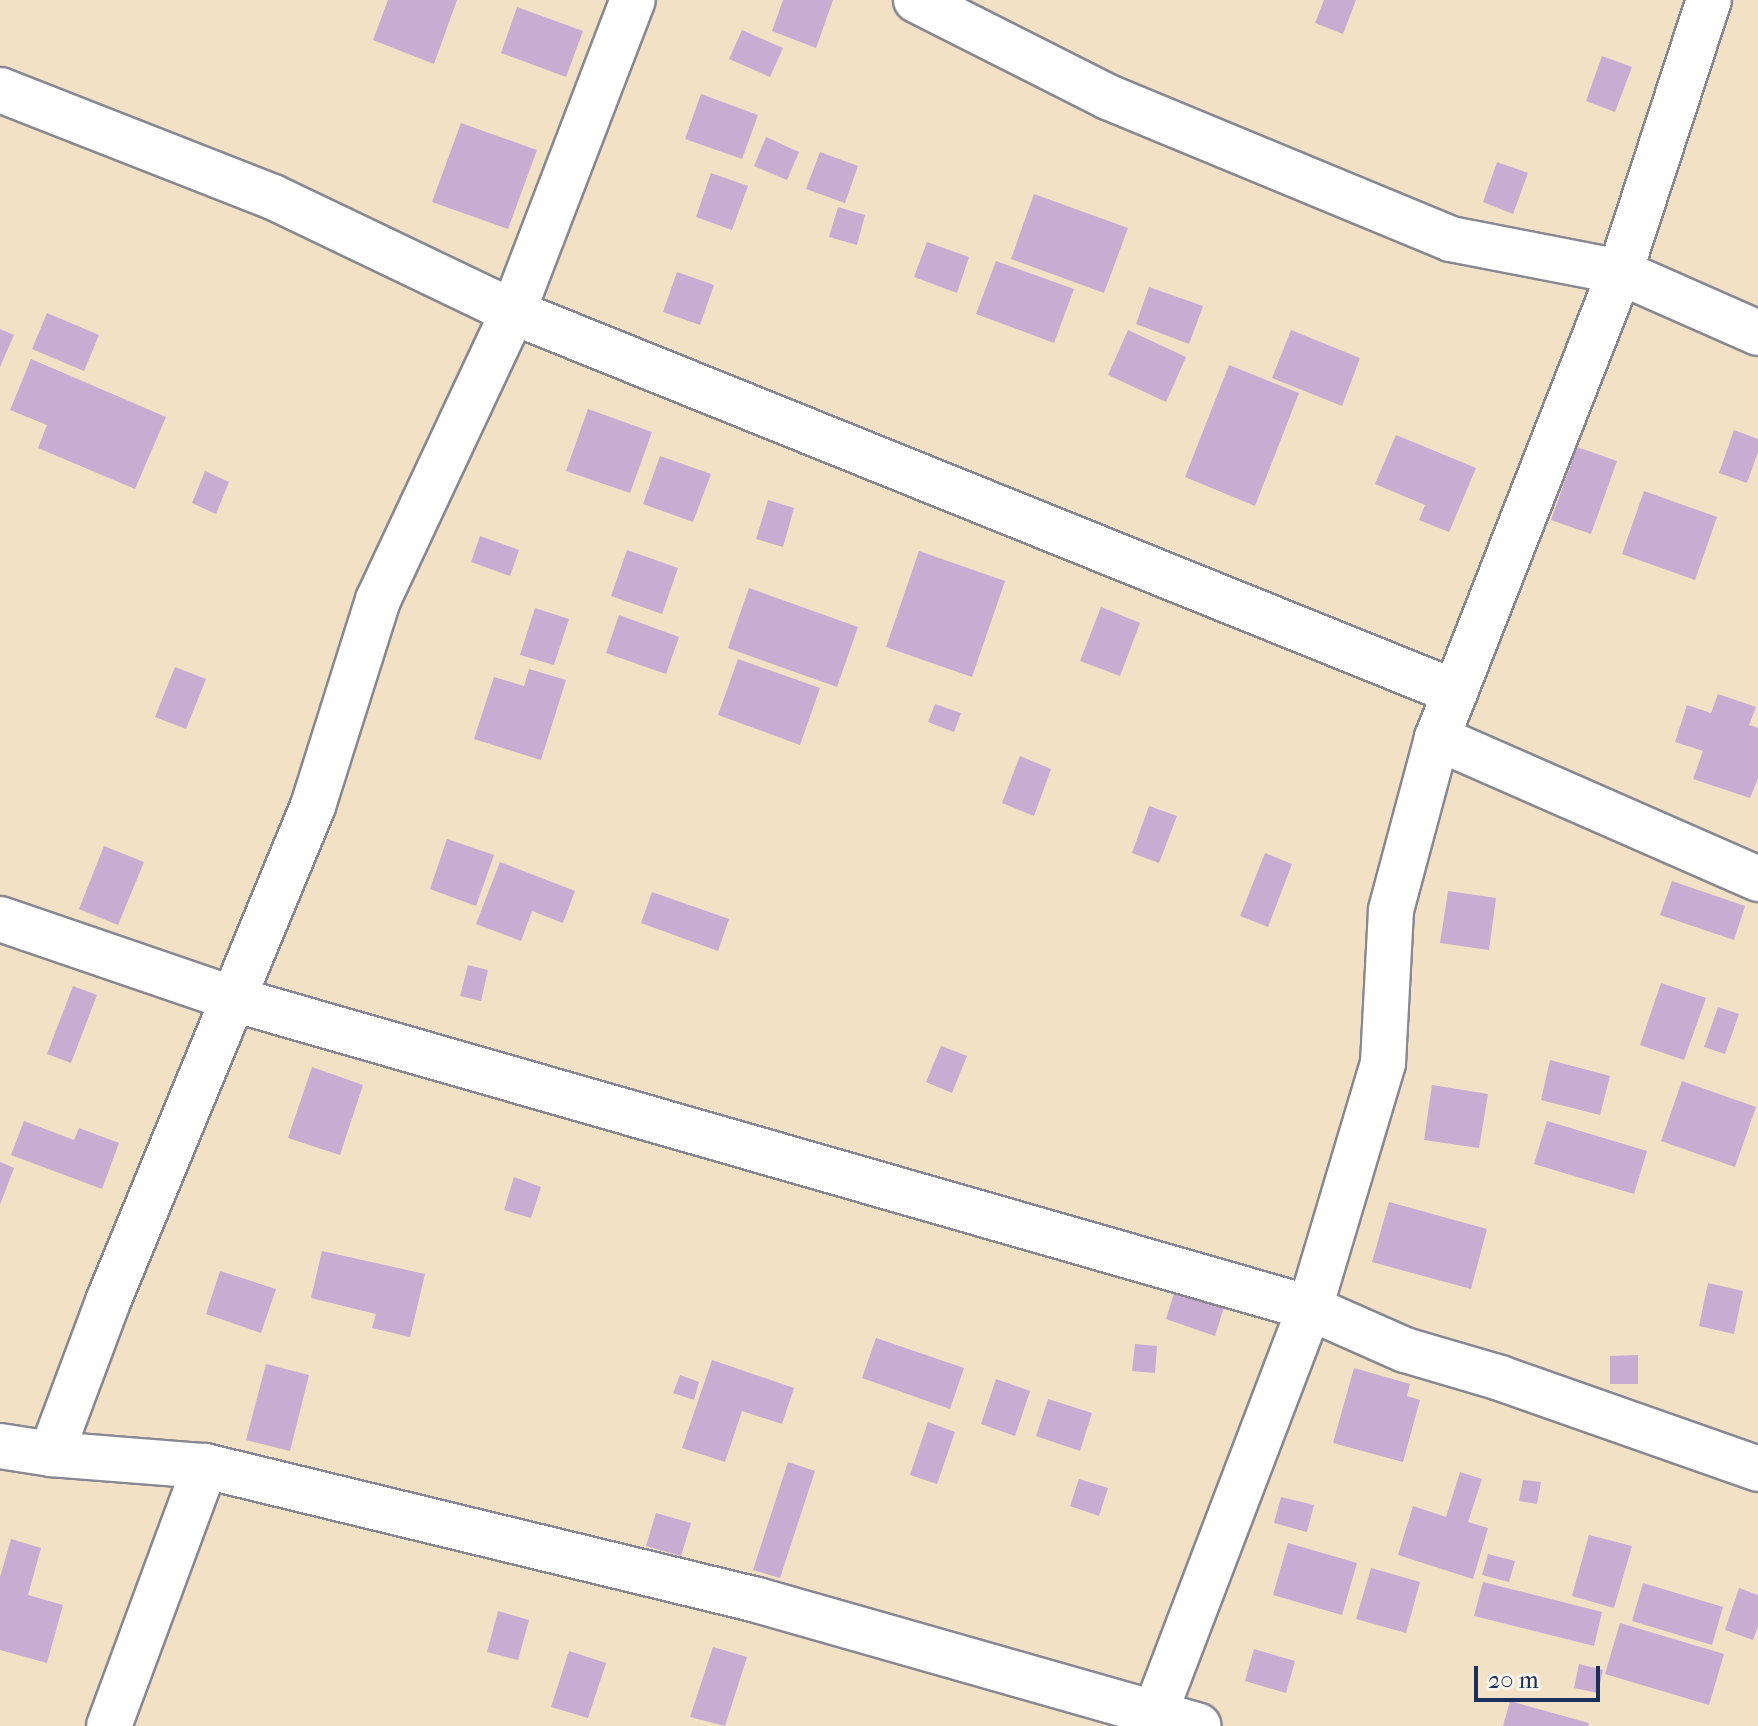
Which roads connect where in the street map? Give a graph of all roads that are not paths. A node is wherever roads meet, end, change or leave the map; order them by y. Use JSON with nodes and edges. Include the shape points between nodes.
{"nodes":[{"id":1,"x":633,"y":0,"type":"edge"},
{"id":2,"x":916,"y":0,"type":"edge"},
{"id":3,"x":1709,"y":0,"type":"edge"},
{"id":4,"x":0,"y":90,"type":"edge"},
{"id":5,"x":1620,"y":272,"type":"junction"},
{"id":6,"x":513,"y":312,"type":"junction"},
{"id":7,"x":1758,"y":333,"type":"edge"},
{"id":8,"x":1455,"y":692,"type":"junction"},
{"id":9,"x":1437,"y":738,"type":"junction"},
{"id":10,"x":1758,"y":879,"type":"edge"},
{"id":11,"x":0,"y":919,"type":"edge"},
{"id":12,"x":233,"y":999,"type":"junction"},
{"id":13,"x":1310,"y":1308,"type":"junction"},
{"id":14,"x":0,"y":1446,"type":"edge"},
{"id":15,"x":51,"y":1454,"type":"junction"},
{"id":16,"x":205,"y":1466,"type":"junction"},
{"id":17,"x":1758,"y":1469,"type":"edge"},
{"id":18,"x":1153,"y":1719,"type":"edge"},
{"id":19,"x":109,"y":1726,"type":"edge"},
{"id":20,"x":1198,"y":1726,"type":"edge"}],
"edges":[{"from":1,"to":6,"type":"street"},
{"from":2,"to":5,"type":"street","via":[[1108,97],[1451,239]]},
{"from":3,"to":5,"type":"street"},
{"from":4,"to":6,"type":"street","via":[[273,197]]},
{"from":5,"to":7,"type":"street"},
{"from":5,"to":8,"type":"street"},
{"from":6,"to":8,"type":"street"},
{"from":6,"to":12,"type":"street","via":[[378,600],[313,806]]},
{"from":8,"to":9,"type":"street"},
{"from":9,"to":10,"type":"street"},
{"from":9,"to":13,"type":"street","via":[[1391,910],[1383,1063]]},
{"from":11,"to":12,"type":"street"},
{"from":12,"to":13,"type":"street"},
{"from":12,"to":15,"type":"street"},
{"from":13,"to":17,"type":"street","via":[[1405,1350]]},
{"from":13,"to":18,"type":"street"},
{"from":14,"to":15,"type":"street"},
{"from":15,"to":16,"type":"street"},
{"from":16,"to":18,"type":"street","via":[[757,1600]]},
{"from":16,"to":19,"type":"street"},
{"from":18,"to":20,"type":"street"}]}
